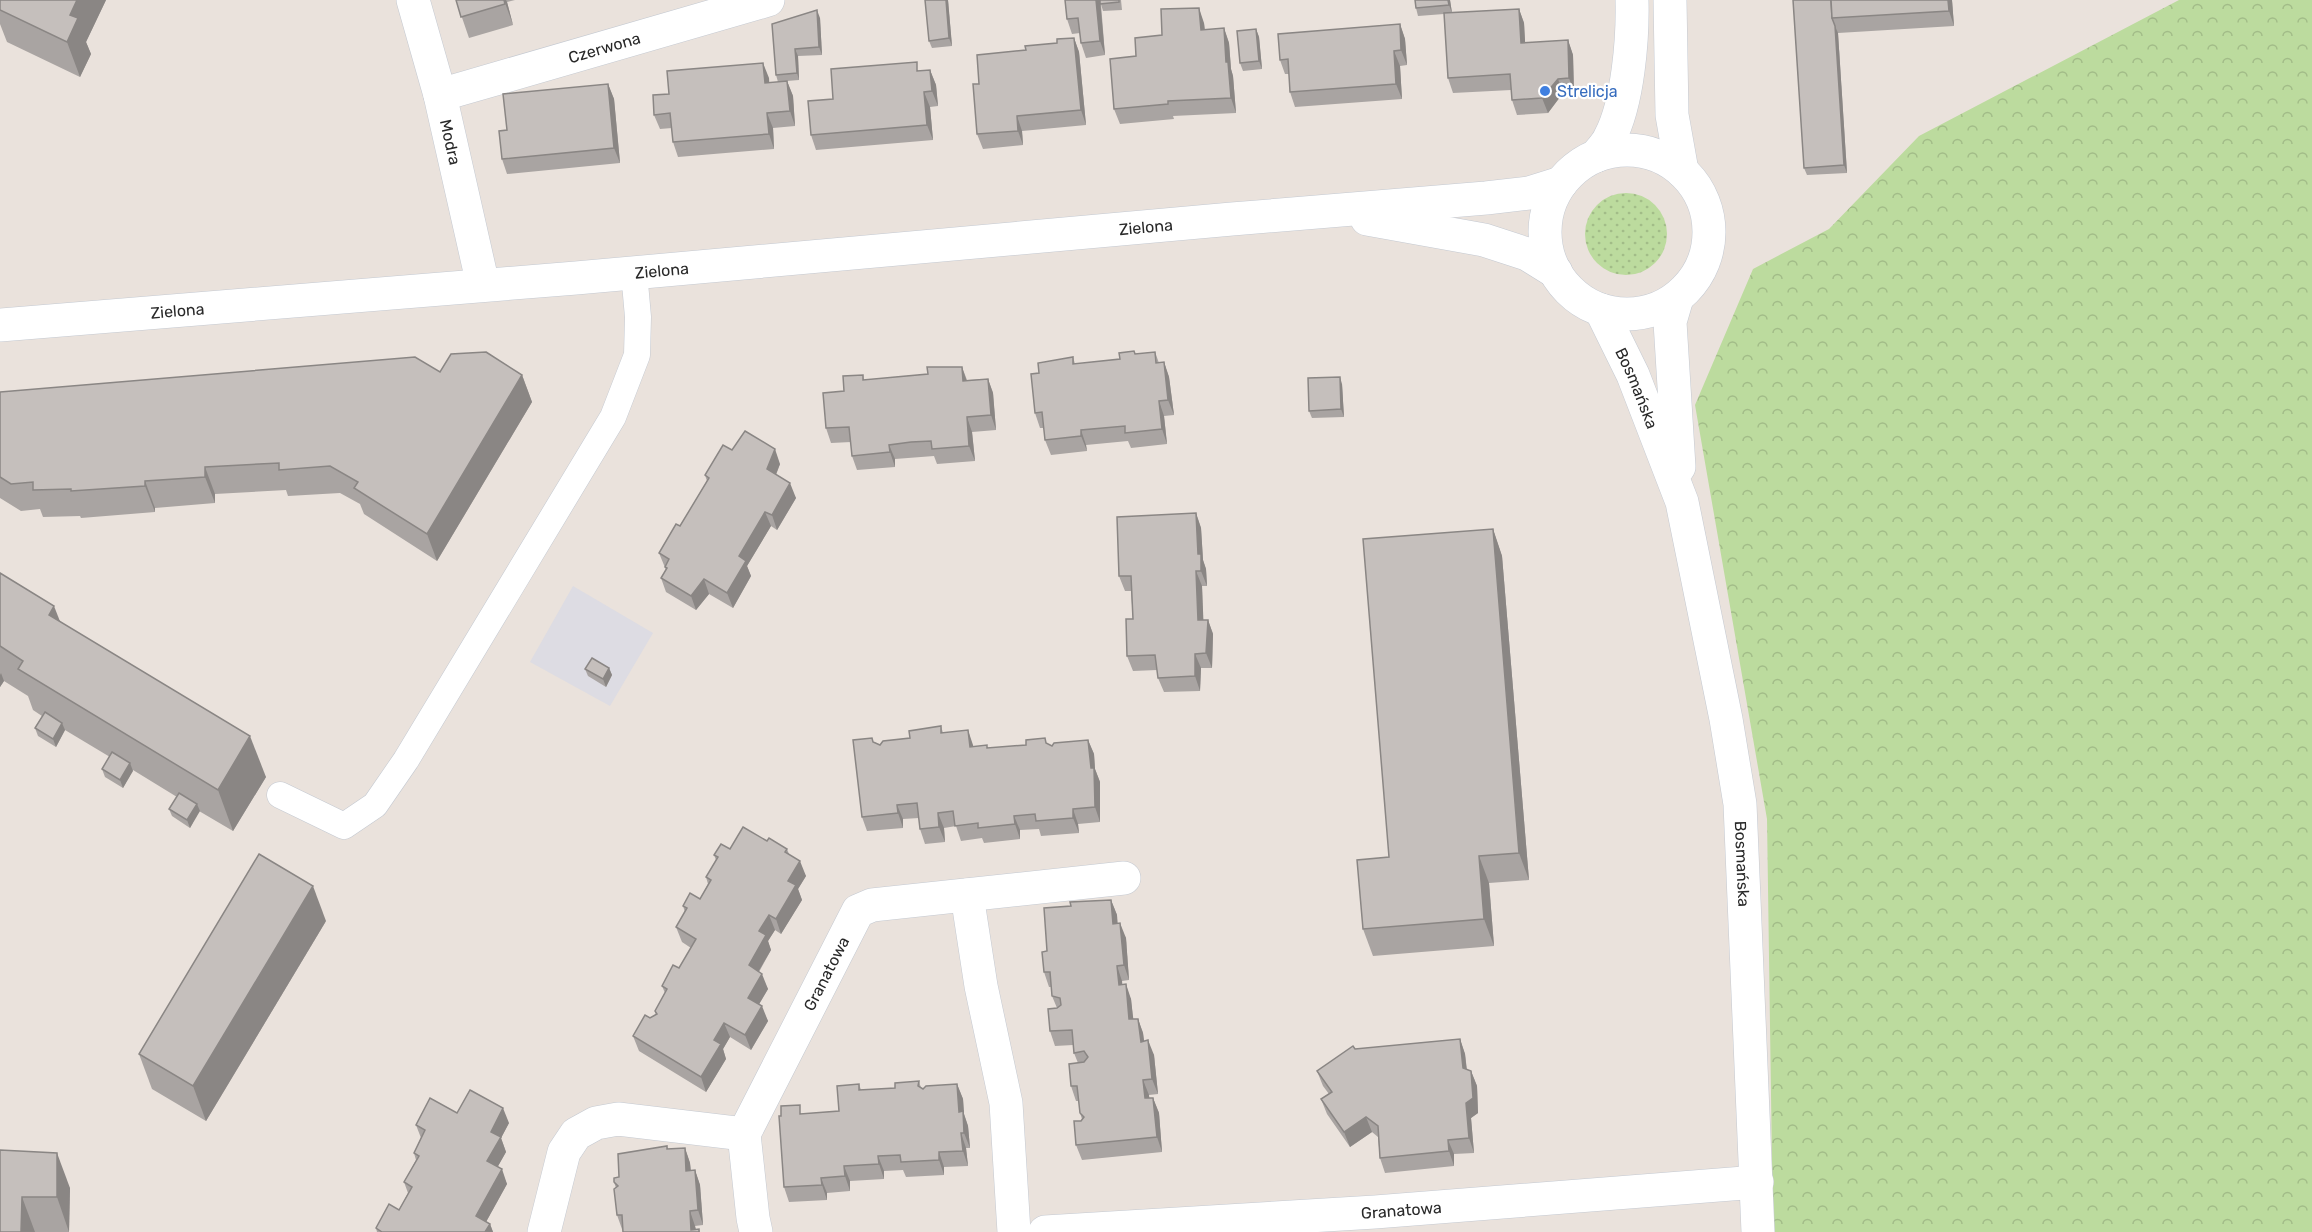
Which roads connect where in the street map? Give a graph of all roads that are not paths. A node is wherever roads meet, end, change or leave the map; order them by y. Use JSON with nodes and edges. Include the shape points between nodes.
{"nodes":[{"id":1,"x":413,"y":0,"type":"edge"},
{"id":2,"x":768,"y":0,"type":"edge"},
{"id":3,"x":1632,"y":0,"type":"edge"},
{"id":4,"x":1670,"y":0,"type":"edge"},
{"id":5,"x":440,"y":95,"type":"junction"},
{"id":6,"x":1596,"y":156,"type":"junction"},
{"id":7,"x":1682,"y":171,"type":"junction"},
{"id":8,"x":1561,"y":183,"type":"junction"},
{"id":9,"x":1324,"y":211,"type":"junction"},
{"id":10,"x":634,"y":272,"type":"junction"},
{"id":11,"x":1556,"y":272,"type":"junction"},
{"id":12,"x":483,"y":285,"type":"junction"},
{"id":13,"x":1677,"y":298,"type":"junction"},
{"id":14,"x":1601,"y":310,"type":"junction"},
{"id":15,"x":0,"y":325,"type":"edge"},
{"id":16,"x":1682,"y":502,"type":"junction"},
{"id":17,"x":280,"y":795,"type":"dead end"},
{"id":18,"x":1124,"y":878,"type":"dead end"},
{"id":19,"x":967,"y":895,"type":"junction"},
{"id":20,"x":744,"y":1134,"type":"junction"},
{"id":21,"x":1757,"y":1182,"type":"junction"},
{"id":22,"x":544,"y":1232,"type":"edge"},
{"id":23,"x":756,"y":1232,"type":"edge"},
{"id":24,"x":1014,"y":1232,"type":"edge"},
{"id":25,"x":1045,"y":1232,"type":"edge"},
{"id":26,"x":1758,"y":1232,"type":"edge"}],
"edges":[{"from":1,"to":5,"type":"street","name":"Modra"},
{"from":2,"to":5,"type":"street","name":"Czerwona"},
{"from":3,"to":6,"type":"street","via":[[1627,75],[1610,138]]},
{"from":4,"to":7,"type":"street","via":[[1672,115]]},
{"from":5,"to":12,"type":"street","name":"Modra"},
{"from":6,"to":7,"type":"street","via":[[1632,150],[1659,156]]},
{"from":6,"to":8,"type":"street"},
{"from":7,"to":13,"type":"street","via":[[1697,189],[1707,211],[1709,235],[1705,259],[1694,280]]},
{"from":8,"to":9,"type":"street","name":"Zielona","via":[[1529,194]]},
{"from":8,"to":11,"type":"street","via":[[1550,203],[1545,227],[1547,250]]},
{"from":9,"to":10,"type":"street","name":"Zielona"},
{"from":9,"to":11,"type":"street","name":"Zielona","via":[[1484,240],[1527,254]]},
{"from":10,"to":12,"type":"street","name":"Zielona"},
{"from":10,"to":17,"type":"lane","via":[[637,355],[613,417],[406,760],[375,805],[345,826]]},
{"from":11,"to":14,"type":"street","via":[[1568,289]]},
{"from":12,"to":15,"type":"street","name":"Zielona"},
{"from":13,"to":14,"type":"street","via":[[1640,313]]},
{"from":13,"to":16,"type":"street","name":"Bosmańska","via":[[1670,322]]},
{"from":14,"to":16,"type":"street","name":"Bosmańska","via":[[1634,375]]},
{"from":16,"to":21,"type":"street","name":"Bosmańska","via":[[1740,804]]},
{"from":18,"to":19,"type":"street","name":"Granatowa"},
{"from":19,"to":20,"type":"street","name":"Granatowa","via":[[872,905],[858,911]]},
{"from":19,"to":24,"type":"street","via":[[981,986],[1006,1103]]},
{"from":20,"to":22,"type":"street","via":[[618,1119],[596,1123],[576,1134],[564,1152]]},
{"from":20,"to":23,"type":"street"},
{"from":21,"to":25,"type":"street","name":"Granatowa","via":[[1375,1212]]},
{"from":21,"to":26,"type":"street","name":"Bosmańska"}]}
